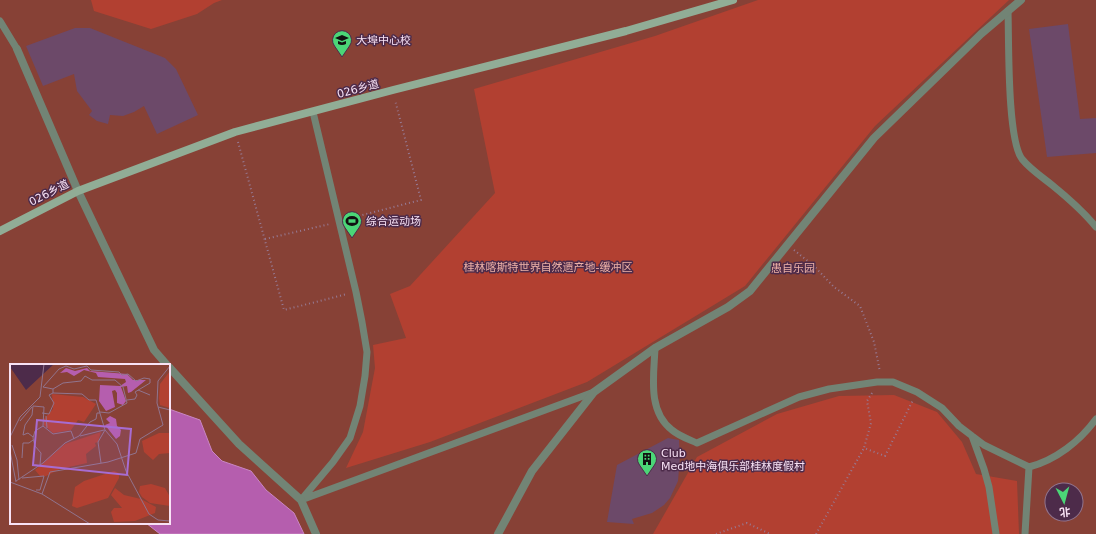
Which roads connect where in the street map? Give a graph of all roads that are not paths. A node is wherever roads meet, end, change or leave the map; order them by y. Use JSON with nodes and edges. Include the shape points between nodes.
{"nodes":[{"id":1,"x":733,"y":0,"type":"edge"},
{"id":2,"x":1021,"y":0,"type":"edge"},
{"id":3,"x":1008,"y":11,"type":"junction"},
{"id":4,"x":0,"y":21,"type":"edge"},
{"id":5,"x":17,"y":49,"type":"joint"},
{"id":6,"x":313,"y":112,"type":"junction"},
{"id":7,"x":78,"y":191,"type":"junction"},
{"id":8,"x":1096,"y":227,"type":"edge"},
{"id":9,"x":0,"y":231,"type":"edge"},
{"id":10,"x":655,"y":348,"type":"junction"},
{"id":11,"x":166,"y":364,"type":"edge"},
{"id":12,"x":170,"y":368,"type":"edge"},
{"id":13,"x":594,"y":392,"type":"junction"},
{"id":14,"x":1096,"y":419,"type":"edge"},
{"id":15,"x":972,"y":436,"type":"junction"},
{"id":16,"x":1029,"y":467,"type":"junction"},
{"id":17,"x":301,"y":500,"type":"junction"},
{"id":18,"x":316,"y":534,"type":"edge"},
{"id":19,"x":498,"y":534,"type":"edge"},
{"id":20,"x":996,"y":534,"type":"edge"},
{"id":21,"x":1025,"y":534,"type":"edge"}],
"edges":[{"from":1,"to":6,"type":"street","name":"026乡道","via":[[626,31]]},
{"from":2,"to":3,"type":"street"},
{"from":3,"to":8,"type":"lane","via":[[1010,98],[1017,149],[1028,166],[1069,198]]},
{"from":3,"to":10,"type":"street","via":[[874,138],[750,291],[728,307]]},
{"from":4,"to":5,"type":"lane"},
{"from":5,"to":7,"type":"street"},
{"from":6,"to":7,"type":"street","name":"026乡道","via":[[235,132]]},
{"from":6,"to":17,"type":"lane","via":[[356,292],[367,352],[360,406],[350,438]]},
{"from":7,"to":9,"type":"street","name":"026乡道"},
{"from":7,"to":11,"type":"street","via":[[154,350]]},
{"from":10,"to":13,"type":"street"},
{"from":10,"to":15,"type":"lane","via":[[653,389],[660,417],[670,430],[697,443],[799,396],[877,382],[893,382],[917,392],[942,408]]},
{"from":12,"to":17,"type":"street","via":[[239,444]]},
{"from":13,"to":17,"type":"lane"},
{"from":13,"to":19,"type":"street","via":[[532,471]]},
{"from":14,"to":16,"type":"lane","via":[[1080,437],[1055,457]]},
{"from":15,"to":16,"type":"lane","via":[[984,445]]},
{"from":15,"to":20,"type":"lane","via":[[989,487]]},
{"from":16,"to":21,"type":"lane"},
{"from":17,"to":18,"type":"street"}]}
